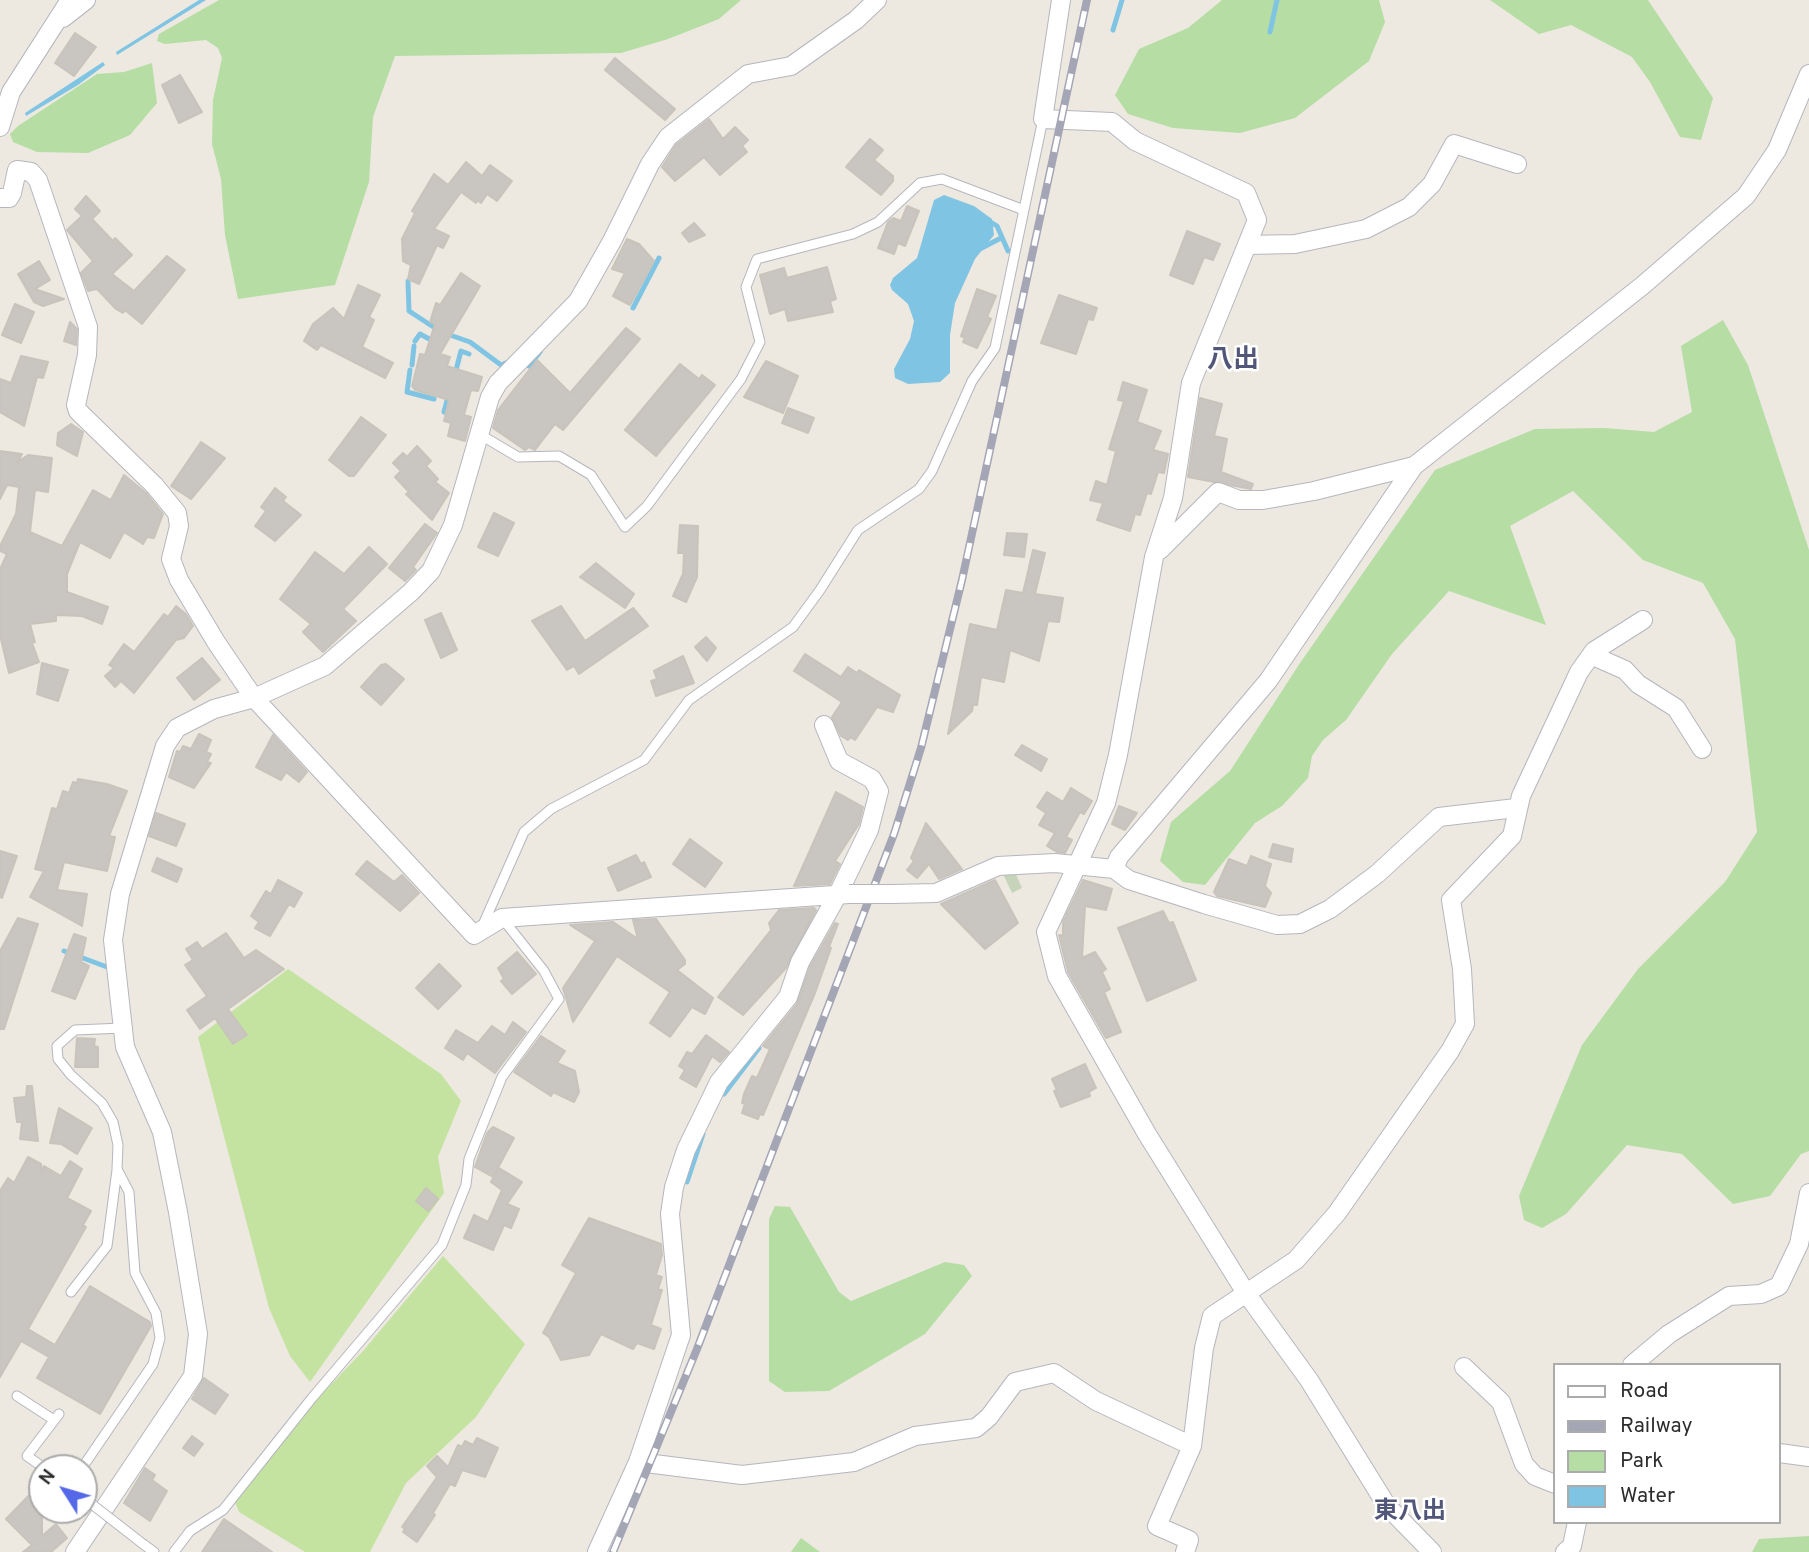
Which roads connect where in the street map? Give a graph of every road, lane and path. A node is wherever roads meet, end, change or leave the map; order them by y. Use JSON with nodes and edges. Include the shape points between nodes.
{"nodes":[{"id":1,"x":70,"y":0,"type":"edge"},
{"id":2,"x":86,"y":0,"type":"edge"},
{"id":3,"x":877,"y":0,"type":"edge"},
{"id":4,"x":1061,"y":0,"type":"edge"},
{"id":5,"x":57,"y":21,"type":"junction"},
{"id":6,"x":1809,"y":74,"type":"edge"},
{"id":7,"x":1043,"y":119,"type":"junction"},
{"id":8,"x":0,"y":127,"type":"edge"},
{"id":9,"x":1517,"y":164,"type":"dead end"},
{"id":10,"x":0,"y":198,"type":"edge"},
{"id":11,"x":1024,"y":210,"type":"junction"},
{"id":12,"x":1247,"y":245,"type":"junction"},
{"id":13,"x":479,"y":434,"type":"junction"},
{"id":14,"x":1414,"y":466,"type":"junction"},
{"id":15,"x":1154,"y":557,"type":"junction"},
{"id":16,"x":1643,"y":620,"type":"dead end"},
{"id":17,"x":1591,"y":655,"type":"junction"},
{"id":18,"x":254,"y":698,"type":"junction"},
{"id":19,"x":824,"y":725,"type":"dead end"},
{"id":20,"x":1702,"y":748,"type":"dead end"},
{"id":21,"x":1516,"y":808,"type":"junction"},
{"id":22,"x":1077,"y":865,"type":"junction"},
{"id":23,"x":1114,"y":869,"type":"junction"},
{"id":24,"x":844,"y":894,"type":"junction"},
{"id":25,"x":502,"y":918,"type":"junction"},
{"id":26,"x":480,"y":931,"type":"junction"},
{"id":27,"x":123,"y":1028,"type":"junction"},
{"id":28,"x":117,"y":1169,"type":"junction"},
{"id":29,"x":1809,"y":1193,"type":"edge"},
{"id":30,"x":71,"y":1292,"type":"dead end"},
{"id":31,"x":1246,"y":1293,"type":"junction"},
{"id":32,"x":1635,"y":1363,"type":"edge"},
{"id":33,"x":1464,"y":1367,"type":"dead end"},
{"id":34,"x":17,"y":1396,"type":"dead end"},
{"id":35,"x":1192,"y":1446,"type":"junction"},
{"id":36,"x":1781,"y":1453,"type":"edge"},
{"id":37,"x":92,"y":1454,"type":"edge"},
{"id":38,"x":28,"y":1456,"type":"edge"},
{"id":39,"x":1809,"y":1457,"type":"edge"},
{"id":40,"x":638,"y":1462,"type":"junction"},
{"id":41,"x":1554,"y":1484,"type":"edge"},
{"id":42,"x":98,"y":1509,"type":"edge"},
{"id":43,"x":1577,"y":1524,"type":"edge"},
{"id":44,"x":75,"y":1552,"type":"edge"},
{"id":45,"x":154,"y":1552,"type":"edge"},
{"id":46,"x":174,"y":1552,"type":"edge"},
{"id":47,"x":597,"y":1552,"type":"edge"},
{"id":48,"x":1185,"y":1552,"type":"edge"},
{"id":49,"x":1432,"y":1552,"type":"edge"},
{"id":50,"x":1565,"y":1552,"type":"edge"}],
"edges":[{"from":1,"to":5,"type":"street"},
{"from":2,"to":5,"type":"street"},
{"from":3,"to":13,"type":"street","via":[[791,66],[748,74],[667,137],[578,301],[498,383],[484,410]]},
{"from":4,"to":7,"type":"street"},
{"from":5,"to":8,"type":"street","via":[[11,92]]},
{"from":6,"to":14,"type":"street","via":[[1777,150],[1746,196],[1642,286]]},
{"from":7,"to":11,"type":"lane"},
{"from":7,"to":12,"type":"street","via":[[1112,122],[1135,141],[1245,193],[1257,220]]},
{"from":9,"to":12,"type":"street","via":[[1454,144],[1432,184],[1409,207],[1366,229],[1295,244]]},
{"from":10,"to":18,"type":"street","via":[[9,198],[17,170],[31,172],[38,180],[88,327],[78,411],[171,503],[179,526],[171,559],[179,580]]},
{"from":11,"to":13,"type":"lane","via":[[942,179],[920,183],[878,222],[853,234],[758,259],[746,287],[760,342],[741,379],[647,506],[625,527],[591,475],[559,456],[519,457]]},
{"from":11,"to":26,"type":"lane","via":[[995,348],[972,381],[926,480],[858,530],[793,627],[690,699],[644,760],[551,810],[524,832]]},
{"from":12,"to":15,"type":"street","via":[[1191,383],[1173,498]]},
{"from":13,"to":18,"type":"street","via":[[453,526],[431,571],[325,666]]},
{"from":14,"to":15,"type":"street","via":[[1263,500],[1218,492]]},
{"from":14,"to":23,"type":"street","via":[[1268,681],[1119,857]]},
{"from":15,"to":22,"type":"street","via":[[1106,803]]},
{"from":16,"to":17,"type":"street"},
{"from":17,"to":20,"type":"street","via":[[1625,670],[1676,708]]},
{"from":17,"to":21,"type":"street"},
{"from":18,"to":26,"type":"street","via":[[474,935]]},
{"from":18,"to":27,"type":"street","via":[[214,709],[177,728],[165,746],[120,894],[113,940]]},
{"from":19,"to":24,"type":"street","via":[[839,761],[872,779],[879,791]]},
{"from":21,"to":23,"type":"street","via":[[1439,817],[1377,874],[1330,909],[1300,924],[1277,925],[1204,904],[1129,880]]},
{"from":21,"to":31,"type":"street","via":[[1512,836],[1451,900],[1465,1024],[1337,1213],[1296,1260]]},
{"from":22,"to":23,"type":"street"},
{"from":22,"to":24,"type":"street","bridge":true,"via":[[998,866],[936,893]]},
{"from":22,"to":31,"type":"street","via":[[1046,932],[1057,976],[1147,1134]]},
{"from":24,"to":25,"type":"street"},
{"from":24,"to":40,"type":"street","via":[[800,962],[788,997],[719,1082],[686,1150],[670,1214],[681,1335]]},
{"from":25,"to":26,"type":"street"},
{"from":25,"to":46,"type":"lane","via":[[544,971],[559,999],[502,1077],[442,1245],[223,1510],[190,1531]]},
{"from":27,"to":28,"type":"lane","via":[[75,1030],[57,1046],[58,1059],[102,1103],[113,1122]]},
{"from":27,"to":44,"type":"street","via":[[125,1047],[162,1132],[198,1334],[193,1376]]},
{"from":28,"to":30,"type":"lane","via":[[107,1246]]},
{"from":28,"to":37,"type":"lane","via":[[129,1192],[135,1273],[156,1312],[160,1338],[153,1364]]},
{"from":29,"to":32,"type":"street","via":[[1799,1244],[1779,1286],[1761,1294],[1729,1296],[1669,1334]]},
{"from":31,"to":35,"type":"street","via":[[1212,1316]]},
{"from":31,"to":49,"type":"street","via":[[1309,1380],[1387,1506]]},
{"from":33,"to":41,"type":"street","via":[[1501,1402],[1524,1464],[1535,1476]]},
{"from":34,"to":38,"type":"lane","via":[[56,1416]]},
{"from":35,"to":40,"type":"street","via":[[1096,1401],[1054,1373],[1015,1382],[976,1428],[915,1436],[854,1462],[742,1475]]},
{"from":35,"to":48,"type":"street","via":[[1157,1526],[1188,1540]]},
{"from":36,"to":39,"type":"street"},
{"from":40,"to":47,"type":"street"},
{"from":42,"to":45,"type":"lane","bridge":true},
{"from":43,"to":50,"type":"street","via":[[1572,1546]]}]}
